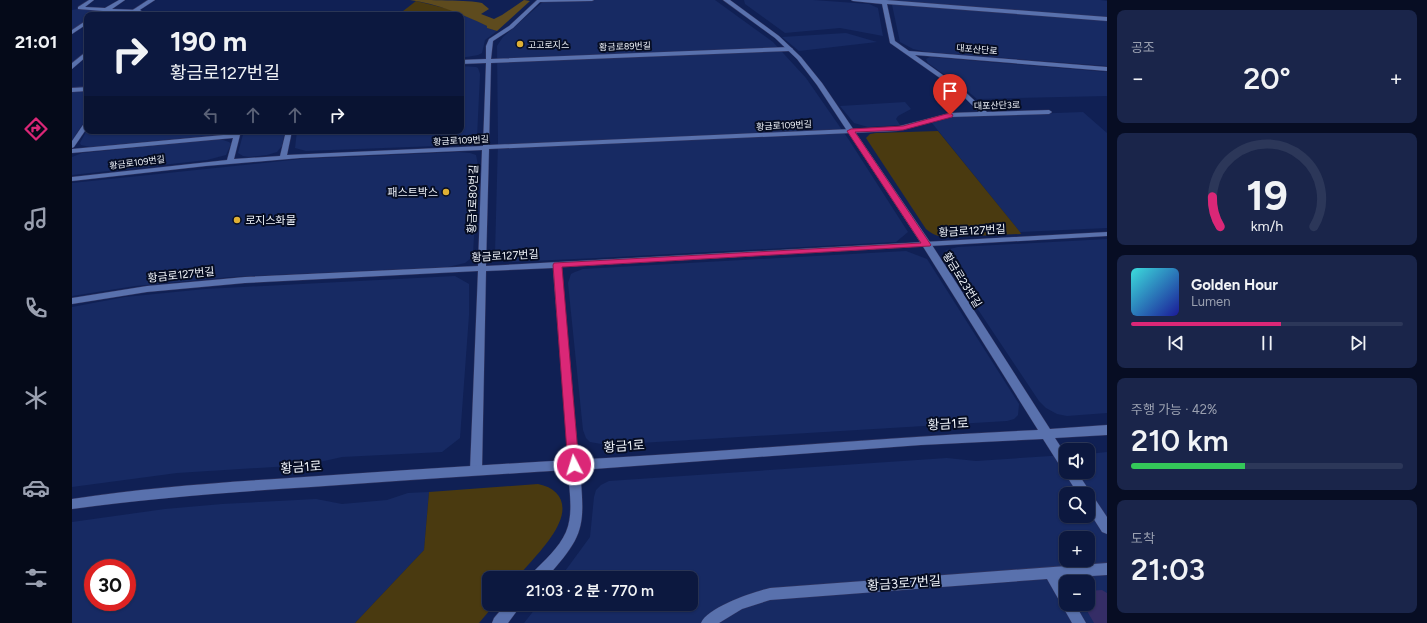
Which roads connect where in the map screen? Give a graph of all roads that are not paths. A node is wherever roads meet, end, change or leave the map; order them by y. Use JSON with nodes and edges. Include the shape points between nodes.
{"nodes":[{"id":1,"x":92,"y":0,"type":"edge"},
{"id":2,"x":123,"y":0,"type":"edge"},
{"id":3,"x":152,"y":0,"type":"edge"},
{"id":4,"x":159,"y":0,"type":"edge"},
{"id":5,"x":592,"y":0,"type":"edge"},
{"id":6,"x":726,"y":0,"type":"edge"},
{"id":7,"x":853,"y":0,"type":"edge"},
{"id":8,"x":539,"y":1,"type":"edge"},
{"id":9,"x":884,"y":1,"type":"edge"},
{"id":10,"x":106,"y":10,"type":"junction"},
{"id":11,"x":103,"y":12,"type":"edge"},
{"id":12,"x":125,"y":12,"type":"edge"},
{"id":13,"x":135,"y":12,"type":"edge"},
{"id":14,"x":136,"y":12,"type":"edge"},
{"id":15,"x":1107,"y":19,"type":"edge"},
{"id":16,"x":84,"y":24,"type":"edge"},
{"id":17,"x":72,"y":32,"type":"edge"},
{"id":18,"x":84,"y":49,"type":"edge"},
{"id":19,"x":790,"y":49,"type":"junction"},
{"id":20,"x":908,"y":53,"type":"junction"},
{"id":21,"x":84,"y":56,"type":"edge"},
{"id":22,"x":72,"y":59,"type":"edge"},
{"id":23,"x":488,"y":61,"type":"junction"},
{"id":24,"x":464,"y":62,"type":"edge"},
{"id":25,"x":72,"y":67,"type":"edge"},
{"id":26,"x":1107,"y":69,"type":"edge"},
{"id":27,"x":84,"y":89,"type":"edge"},
{"id":28,"x":72,"y":90,"type":"edge"},
{"id":29,"x":1049,"y":112,"type":"dead end"},
{"id":30,"x":985,"y":114,"type":"junction"},
{"id":31,"x":84,"y":128,"type":"edge"},
{"id":32,"x":851,"y":131,"type":"junction"},
{"id":33,"x":229,"y":134,"type":"edge"},
{"id":34,"x":238,"y":134,"type":"edge"},
{"id":35,"x":288,"y":134,"type":"edge"},
{"id":36,"x":72,"y":146,"type":"edge"},
{"id":37,"x":485,"y":148,"type":"junction"},
{"id":38,"x":72,"y":151,"type":"edge"},
{"id":39,"x":283,"y":157,"type":"junction"},
{"id":40,"x":230,"y":162,"type":"junction"},
{"id":41,"x":72,"y":179,"type":"edge"},
{"id":42,"x":1107,"y":234,"type":"edge"},
{"id":43,"x":927,"y":245,"type":"junction"},
{"id":44,"x":557,"y":265,"type":"junction"},
{"id":45,"x":482,"y":268,"type":"junction"},
{"id":46,"x":72,"y":300,"type":"edge"},
{"id":47,"x":1107,"y":430,"type":"edge"},
{"id":48,"x":1046,"y":434,"type":"junction"},
{"id":49,"x":1059,"y":454,"type":"edge"},
{"id":50,"x":574,"y":465,"type":"junction"},
{"id":51,"x":476,"y":470,"type":"junction"},
{"id":52,"x":72,"y":504,"type":"edge"},
{"id":53,"x":1095,"y":510,"type":"edge"},
{"id":54,"x":1107,"y":528,"type":"edge"},
{"id":55,"x":1107,"y":569,"type":"edge"},
{"id":56,"x":543,"y":571,"type":"edge"},
{"id":57,"x":1050,"y":573,"type":"junction"},
{"id":58,"x":1059,"y":589,"type":"edge"},
{"id":59,"x":509,"y":611,"type":"edge"},
{"id":60,"x":1072,"y":611,"type":"edge"},
{"id":61,"x":499,"y":623,"type":"edge"},
{"id":62,"x":708,"y":623,"type":"edge"},
{"id":63,"x":1079,"y":623,"type":"edge"}],
"edges":[{"from":1,"to":10,"type":"street","via":[[80,8]]},
{"from":2,"to":10,"type":"street"},
{"from":3,"to":13,"type":"street"},
{"from":4,"to":14,"type":"street"},
{"from":5,"to":8,"type":"street"},
{"from":6,"to":19,"type":"street","name":"황금로23번길"},
{"from":7,"to":9,"type":"street"},
{"from":8,"to":23,"type":"street","name":"황금1로80번길","via":[[511,27],[491,40]]},
{"from":9,"to":15,"type":"street"},
{"from":9,"to":20,"type":"street","via":[[892,42]]},
{"from":10,"to":11,"type":"street"},
{"from":10,"to":12,"type":"street"},
{"from":16,"to":17,"type":"street"},
{"from":18,"to":22,"type":"street"},
{"from":19,"to":23,"type":"street","name":"황금로89번길"},
{"from":19,"to":32,"type":"street","name":"황금로23번길","via":[[820,84]]},
{"from":20,"to":26,"type":"street","name":"대포산단로"},
{"from":20,"to":30,"type":"street","via":[[959,89]]},
{"from":21,"to":25,"type":"street"},
{"from":23,"to":24,"type":"street","name":"황금로89번길"},
{"from":23,"to":37,"type":"street","name":"황금1로80번길"},
{"from":27,"to":28,"type":"street"},
{"from":29,"to":30,"type":"street","name":"대포산단3로"},
{"from":30,"to":32,"type":"street","name":"대포산단3로","via":[[950,115],[903,128]]},
{"from":31,"to":36,"type":"street"},
{"from":32,"to":37,"type":"street","name":"황금로109번길"},
{"from":32,"to":43,"type":"street","name":"황금로23번길"},
{"from":33,"to":38,"type":"street"},
{"from":34,"to":40,"type":"street"},
{"from":35,"to":39,"type":"street"},
{"from":37,"to":39,"type":"street","name":"황금로109번길"},
{"from":37,"to":45,"type":"street","name":"황금1로80번길"},
{"from":39,"to":40,"type":"street","name":"황금로109번길"},
{"from":40,"to":41,"type":"street","name":"황금로109번길"},
{"from":42,"to":43,"type":"street","name":"황금로127번길"},
{"from":43,"to":44,"type":"street","name":"황금로127번길"},
{"from":43,"to":48,"type":"street","name":"황금로23번길"},
{"from":44,"to":45,"type":"street","name":"황금로127번길"},
{"from":44,"to":50,"type":"street"},
{"from":45,"to":46,"type":"street","name":"황금로127번길","via":[[225,282],[147,289]]},
{"from":45,"to":51,"type":"street","name":"황금1로80번길"},
{"from":47,"to":48,"type":"street","name":"황금1로"},
{"from":48,"to":49,"type":"street","name":"황금로23번길"},
{"from":48,"to":50,"type":"street","name":"황금1로"},
{"from":50,"to":51,"type":"street","name":"황금1로"},
{"from":50,"to":56,"type":"street","via":[[576,516],[573,531]]},
{"from":51,"to":52,"type":"street","name":"황금1로","via":[[187,490]]},
{"from":53,"to":54,"type":"street"},
{"from":55,"to":57,"type":"street","name":"황금3로7번길"},
{"from":57,"to":58,"type":"street"},
{"from":57,"to":62,"type":"street","name":"황금3로7번길","via":[[770,594],[736,604]]},
{"from":59,"to":61,"type":"street"},
{"from":60,"to":63,"type":"street"}]}
